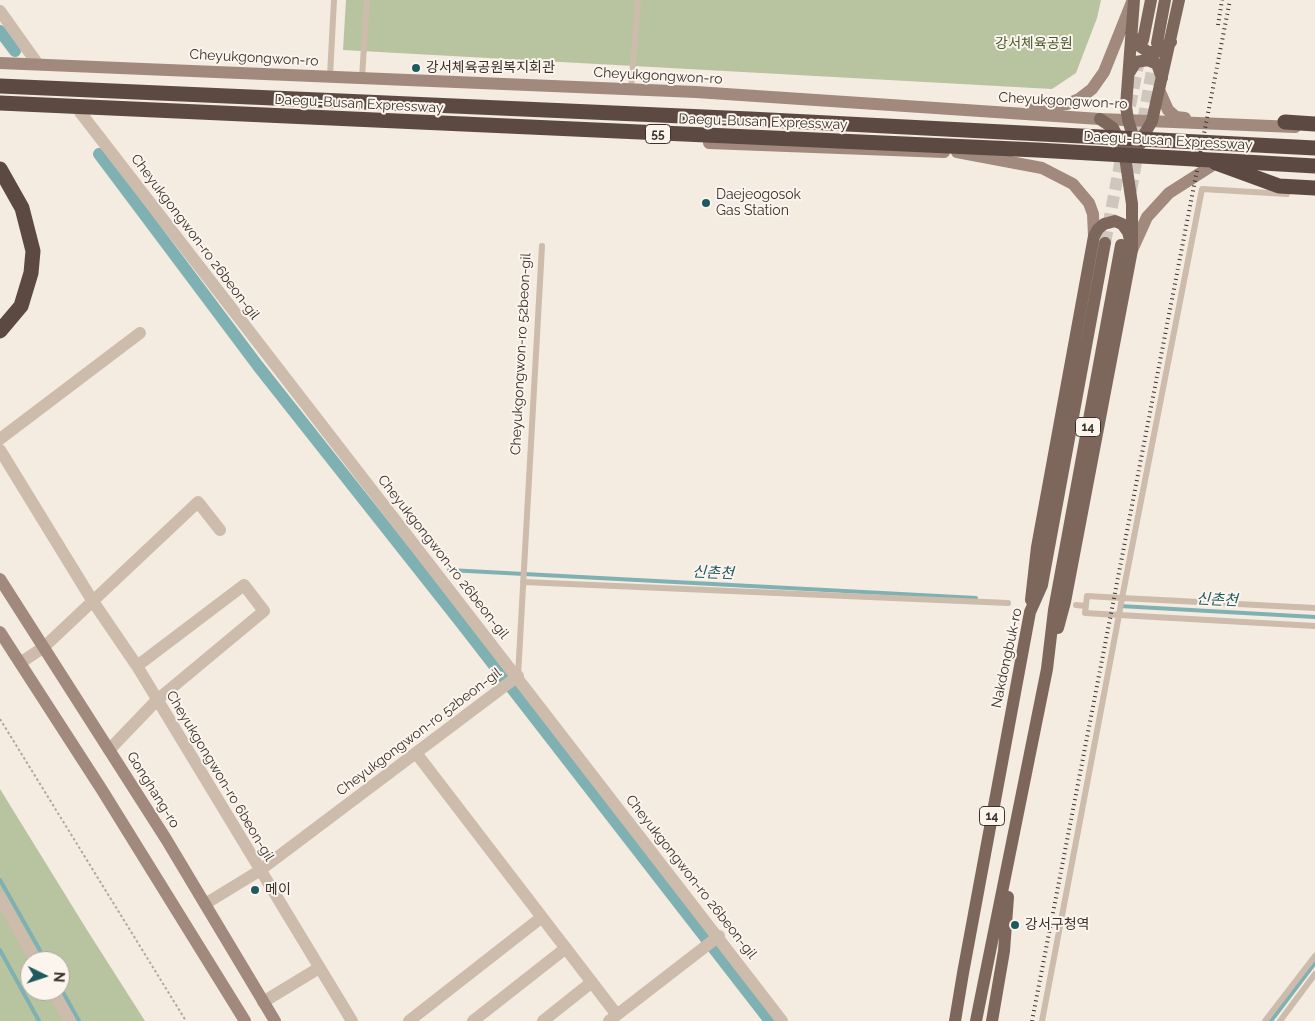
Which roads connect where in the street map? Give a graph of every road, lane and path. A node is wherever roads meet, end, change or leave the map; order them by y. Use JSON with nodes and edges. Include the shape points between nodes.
{"nodes":[{"id":1,"x":334,"y":0,"type":"edge"},
{"id":2,"x":367,"y":0,"type":"edge"},
{"id":3,"x":638,"y":0,"type":"edge"},
{"id":4,"x":1133,"y":0,"type":"edge"},
{"id":5,"x":1151,"y":0,"type":"edge"},
{"id":6,"x":1165,"y":0,"type":"edge"},
{"id":7,"x":1178,"y":0,"type":"edge"},
{"id":8,"x":0,"y":11,"type":"edge"},
{"id":9,"x":1132,"y":33,"type":"junction"},
{"id":10,"x":1143,"y":40,"type":"tunnel mouth"},
{"id":11,"x":1170,"y":42,"type":"junction"},
{"id":12,"x":1157,"y":43,"type":"tunnel mouth"},
{"id":13,"x":0,"y":63,"type":"edge"},
{"id":14,"x":37,"y":63,"type":"junction"},
{"id":15,"x":330,"y":76,"type":"junction"},
{"id":16,"x":1128,"y":76,"type":"junction"},
{"id":17,"x":362,"y":78,"type":"junction"},
{"id":18,"x":1162,"y":78,"type":"junction"},
{"id":19,"x":0,"y":86,"type":"edge"},
{"id":20,"x":631,"y":90,"type":"junction"},
{"id":21,"x":1160,"y":92,"type":"junction"},
{"id":22,"x":0,"y":103,"type":"edge"},
{"id":23,"x":0,"y":107,"type":"edge"},
{"id":24,"x":924,"y":107,"type":"junction"},
{"id":25,"x":80,"y":112,"type":"junction"},
{"id":26,"x":1100,"y":119,"type":"junction"},
{"id":27,"x":1128,"y":120,"type":"junction"},
{"id":28,"x":1152,"y":120,"type":"junction"},
{"id":29,"x":1285,"y":122,"type":"joint"},
{"id":30,"x":1212,"y":123,"type":"junction"},
{"id":31,"x":1315,"y":124,"type":"edge"},
{"id":32,"x":1315,"y":129,"type":"edge"},
{"id":33,"x":1137,"y":141,"type":"junction"},
{"id":34,"x":1315,"y":148,"type":"edge"},
{"id":35,"x":957,"y":152,"type":"junction"},
{"id":36,"x":1125,"y":154,"type":"junction"},
{"id":37,"x":1175,"y":160,"type":"junction"},
{"id":38,"x":1216,"y":164,"type":"junction"},
{"id":39,"x":1315,"y":168,"type":"edge"},
{"id":40,"x":0,"y":169,"type":"edge"},
{"id":41,"x":1315,"y":188,"type":"edge"},
{"id":42,"x":1315,"y":195,"type":"edge"},
{"id":43,"x":1099,"y":239,"type":"junction"},
{"id":44,"x":542,"y":246,"type":"dead end"},
{"id":45,"x":1127,"y":247,"type":"junction"},
{"id":46,"x":0,"y":330,"type":"edge"},
{"id":47,"x":140,"y":333,"type":"dead end"},
{"id":48,"x":0,"y":439,"type":"edge"},
{"id":49,"x":0,"y":450,"type":"edge"},
{"id":50,"x":220,"y":530,"type":"dead end"},
{"id":51,"x":0,"y":579,"type":"edge"},
{"id":52,"x":523,"y":582,"type":"junction"},
{"id":53,"x":1122,"y":598,"type":"junction"},
{"id":54,"x":92,"y":600,"type":"junction"},
{"id":55,"x":1008,"y":602,"type":"dead end"},
{"id":56,"x":1076,"y":605,"type":"dead end"},
{"id":57,"x":1086,"y":606,"type":"junction"},
{"id":58,"x":1315,"y":608,"type":"edge"},
{"id":59,"x":1030,"y":612,"type":"junction"},
{"id":60,"x":1120,"y":615,"type":"junction"},
{"id":61,"x":1315,"y":626,"type":"edge"},
{"id":62,"x":0,"y":632,"type":"edge"},
{"id":63,"x":44,"y":647,"type":"junction"},
{"id":64,"x":20,"y":662,"type":"junction"},
{"id":65,"x":137,"y":666,"type":"junction"},
{"id":66,"x":1047,"y":669,"type":"junction"},
{"id":67,"x":518,"y":676,"type":"junction"},
{"id":68,"x":157,"y":700,"type":"junction"},
{"id":69,"x":0,"y":719,"type":"edge"},
{"id":70,"x":109,"y":750,"type":"junction"},
{"id":71,"x":416,"y":754,"type":"junction"},
{"id":72,"x":1012,"y":841,"type":"junction"},
{"id":73,"x":259,"y":871,"type":"junction"},
{"id":74,"x":0,"y":897,"type":"edge"},
{"id":75,"x":205,"y":904,"type":"junction"},
{"id":76,"x":542,"y":917,"type":"junction"},
{"id":77,"x":718,"y":936,"type":"junction"},
{"id":78,"x":566,"y":948,"type":"junction"},
{"id":79,"x":30,"y":951,"type":"edge"},
{"id":80,"x":1315,"y":956,"type":"edge"},
{"id":81,"x":319,"y":968,"type":"junction"},
{"id":82,"x":962,"y":972,"type":"junction"},
{"id":83,"x":1315,"y":974,"type":"edge"},
{"id":84,"x":592,"y":982,"type":"junction"},
{"id":85,"x":59,"y":1001,"type":"edge"},
{"id":86,"x":263,"y":1002,"type":"junction"},
{"id":87,"x":613,"y":1018,"type":"edge"},
{"id":88,"x":70,"y":1021,"type":"edge"},
{"id":89,"x":186,"y":1021,"type":"edge"},
{"id":90,"x":245,"y":1021,"type":"edge"},
{"id":91,"x":274,"y":1021,"type":"edge"},
{"id":92,"x":352,"y":1021,"type":"edge"},
{"id":93,"x":409,"y":1021,"type":"edge"},
{"id":94,"x":473,"y":1021,"type":"edge"},
{"id":95,"x":543,"y":1021,"type":"edge"},
{"id":96,"x":782,"y":1021,"type":"edge"},
{"id":97,"x":947,"y":1021,"type":"edge"},
{"id":98,"x":956,"y":1021,"type":"edge"},
{"id":99,"x":976,"y":1021,"type":"edge"},
{"id":100,"x":992,"y":1021,"type":"edge"},
{"id":101,"x":1042,"y":1021,"type":"edge"},
{"id":102,"x":1266,"y":1021,"type":"edge"},
{"id":103,"x":1280,"y":1021,"type":"edge"}],
"edges":[{"from":1,"to":15,"type":"lane"},
{"from":2,"to":17,"type":"lane"},
{"from":3,"to":20,"type":"lane"},
{"from":4,"to":9,"type":"main road"},
{"from":4,"to":24,"type":"main road","via":[[1104,72],[1080,99],[1048,108],[954,104]]},
{"from":5,"to":10,"type":"main road"},
{"from":6,"to":12,"type":"main road"},
{"from":7,"to":11,"type":"main road"},
{"from":8,"to":14,"type":"street"},
{"from":9,"to":11,"type":"main road","via":[[1137,44],[1148,52],[1157,52]]},
{"from":9,"to":16,"type":"main road"},
{"from":11,"to":18,"type":"main road"},
{"from":13,"to":14,"type":"main road","name":"Cheyukgongwon-ro"},
{"from":14,"to":15,"type":"main road","name":"Cheyukgongwon-ro"},
{"from":15,"to":17,"type":"main road","name":"Cheyukgongwon-ro"},
{"from":16,"to":18,"type":"main road","via":[[1132,66],[1142,60],[1157,64]]},
{"from":16,"to":27,"type":"main road"},
{"from":17,"to":20,"type":"main road","name":"Cheyukgongwon-ro"},
{"from":18,"to":21,"type":"main road"},
{"from":19,"to":34,"type":"highway","name":"Daegu-Busan Expressway","number":"55","bridge":true},
{"from":20,"to":24,"type":"main road","name":"Cheyukgongwon-ro"},
{"from":21,"to":28,"type":"main road"},
{"from":21,"to":30,"type":"main road","via":[[1163,103],[1176,117]]},
{"from":22,"to":39,"type":"highway","name":"Daegu-Busan Expressway","number":"55","bridge":true,"via":[[1037,150]]},
{"from":23,"to":25,"type":"main road"},
{"from":24,"to":26,"type":"main road","name":"Cheyukgongwon-ro"},
{"from":25,"to":35,"type":"main road"},
{"from":25,"to":67,"type":"street","name":"Cheyukgongwon-ro 26beon-gil"},
{"from":26,"to":27,"type":"main road","name":"Cheyukgongwon-ro"},
{"from":26,"to":36,"type":"main road","via":[[1113,128]]},
{"from":27,"to":28,"type":"main road","name":"Cheyukgongwon-ro"},
{"from":27,"to":33,"type":"main road"},
{"from":28,"to":30,"type":"main road","name":"Cheyukgongwon-ro"},
{"from":28,"to":33,"type":"main road"},
{"from":29,"to":30,"type":"main road"},
{"from":29,"to":31,"type":"highway"},
{"from":30,"to":32,"type":"main road","name":"Cheyukgongwon-ro"},
{"from":33,"to":36,"type":"main road"},
{"from":33,"to":37,"type":"main road","via":[[1154,155]]},
{"from":35,"to":36,"type":"main road","via":[[1100,157]]},
{"from":35,"to":43,"type":"main road","via":[[1042,168],[1065,178],[1089,203]]},
{"from":36,"to":37,"type":"main road"},
{"from":36,"to":45,"type":"main road","via":[[1132,204]]},
{"from":37,"to":38,"type":"main road"},
{"from":38,"to":39,"type":"main road"},
{"from":38,"to":41,"type":"highway","via":[[1279,186]]},
{"from":38,"to":45,"type":"main road","via":[[1169,193],[1147,217]]},
{"from":40,"to":46,"type":"highway","via":[[22,208],[33,250],[31,272],[21,306]]},
{"from":42,"to":53,"type":"lane","via":[[1202,189]]},
{"from":43,"to":45,"type":"main road","via":[[1104,224],[1115,221],[1128,232]]},
{"from":43,"to":59,"type":"main road","via":[[1037,546]]},
{"from":43,"to":59,"type":"main road","name":"Nakdongbuk-ro","number":"14","via":[[1042,585]]},
{"from":44,"to":52,"type":"lane","name":"Cheyukgongwon-ro 52beon-gil"},
{"from":45,"to":66,"type":"main road","number":"14","via":[[1054,610]]},
{"from":45,"to":66,"type":"main road","via":[[1066,602]]},
{"from":47,"to":48,"type":"street"},
{"from":49,"to":54,"type":"street","name":"Cheyukgongwon-ro 6beon-gil"},
{"from":50,"to":54,"type":"street","via":[[198,502]]},
{"from":51,"to":63,"type":"main road","name":"Gonghang-ro"},
{"from":52,"to":55,"type":"lane"},
{"from":52,"to":67,"type":"lane","name":"Cheyukgongwon-ro 52beon-gil"},
{"from":53,"to":57,"type":"lane","via":[[1087,596]]},
{"from":53,"to":58,"type":"lane"},
{"from":53,"to":60,"type":"lane"},
{"from":54,"to":63,"type":"street"},
{"from":54,"to":65,"type":"street","name":"Cheyukgongwon-ro 6beon-gil"},
{"from":56,"to":57,"type":"lane"},
{"from":57,"to":60,"type":"lane","via":[[1085,613]]},
{"from":59,"to":82,"type":"main road","name":"Nakdongbuk-ro","number":"14"},
{"from":60,"to":61,"type":"lane"},
{"from":60,"to":101,"type":"lane"},
{"from":62,"to":64,"type":"main road"},
{"from":63,"to":64,"type":"street"},
{"from":63,"to":70,"type":"main road","name":"Gonghang-ro"},
{"from":64,"to":90,"type":"main road"},
{"from":65,"to":68,"type":"street","name":"Cheyukgongwon-ro 6beon-gil"},
{"from":65,"to":68,"type":"street","via":[[244,585],[264,611]]},
{"from":66,"to":72,"type":"main road","number":"14"},
{"from":67,"to":71,"type":"street","name":"Cheyukgongwon-ro 52beon-gil"},
{"from":67,"to":77,"type":"street","name":"Cheyukgongwon-ro 26beon-gil"},
{"from":68,"to":70,"type":"street"},
{"from":68,"to":73,"type":"street","name":"Cheyukgongwon-ro 6beon-gil"},
{"from":69,"to":89,"type":"path"},
{"from":70,"to":75,"type":"main road","name":"Gonghang-ro"},
{"from":71,"to":73,"type":"street","name":"Cheyukgongwon-ro 52beon-gil"},
{"from":71,"to":76,"type":"street"},
{"from":72,"to":99,"type":"main road","number":"14"},
{"from":72,"to":100,"type":"main road","via":[[1004,951]]},
{"from":73,"to":75,"type":"street","name":"Cheyukgongwon-ro 52beon-gil"},
{"from":73,"to":81,"type":"street","name":"Cheyukgongwon-ro 6beon-gil"},
{"from":74,"to":79,"type":"street"},
{"from":75,"to":86,"type":"main road","name":"Gonghang-ro"},
{"from":76,"to":78,"type":"street"},
{"from":76,"to":93,"type":"street"},
{"from":77,"to":87,"type":"street"},
{"from":77,"to":96,"type":"street","name":"Cheyukgongwon-ro 26beon-gil"},
{"from":78,"to":84,"type":"street"},
{"from":78,"to":94,"type":"street"},
{"from":80,"to":102,"type":"lane"},
{"from":81,"to":86,"type":"street"},
{"from":81,"to":92,"type":"street","name":"Cheyukgongwon-ro 6beon-gil"},
{"from":82,"to":97,"type":"main road"},
{"from":82,"to":98,"type":"main road","name":"Nakdongbuk-ro","number":"14"},
{"from":83,"to":103,"type":"lane"},
{"from":84,"to":87,"type":"street"},
{"from":84,"to":95,"type":"street"},
{"from":85,"to":88,"type":"street"},
{"from":86,"to":91,"type":"main road","name":"Gonghang-ro"}]}
